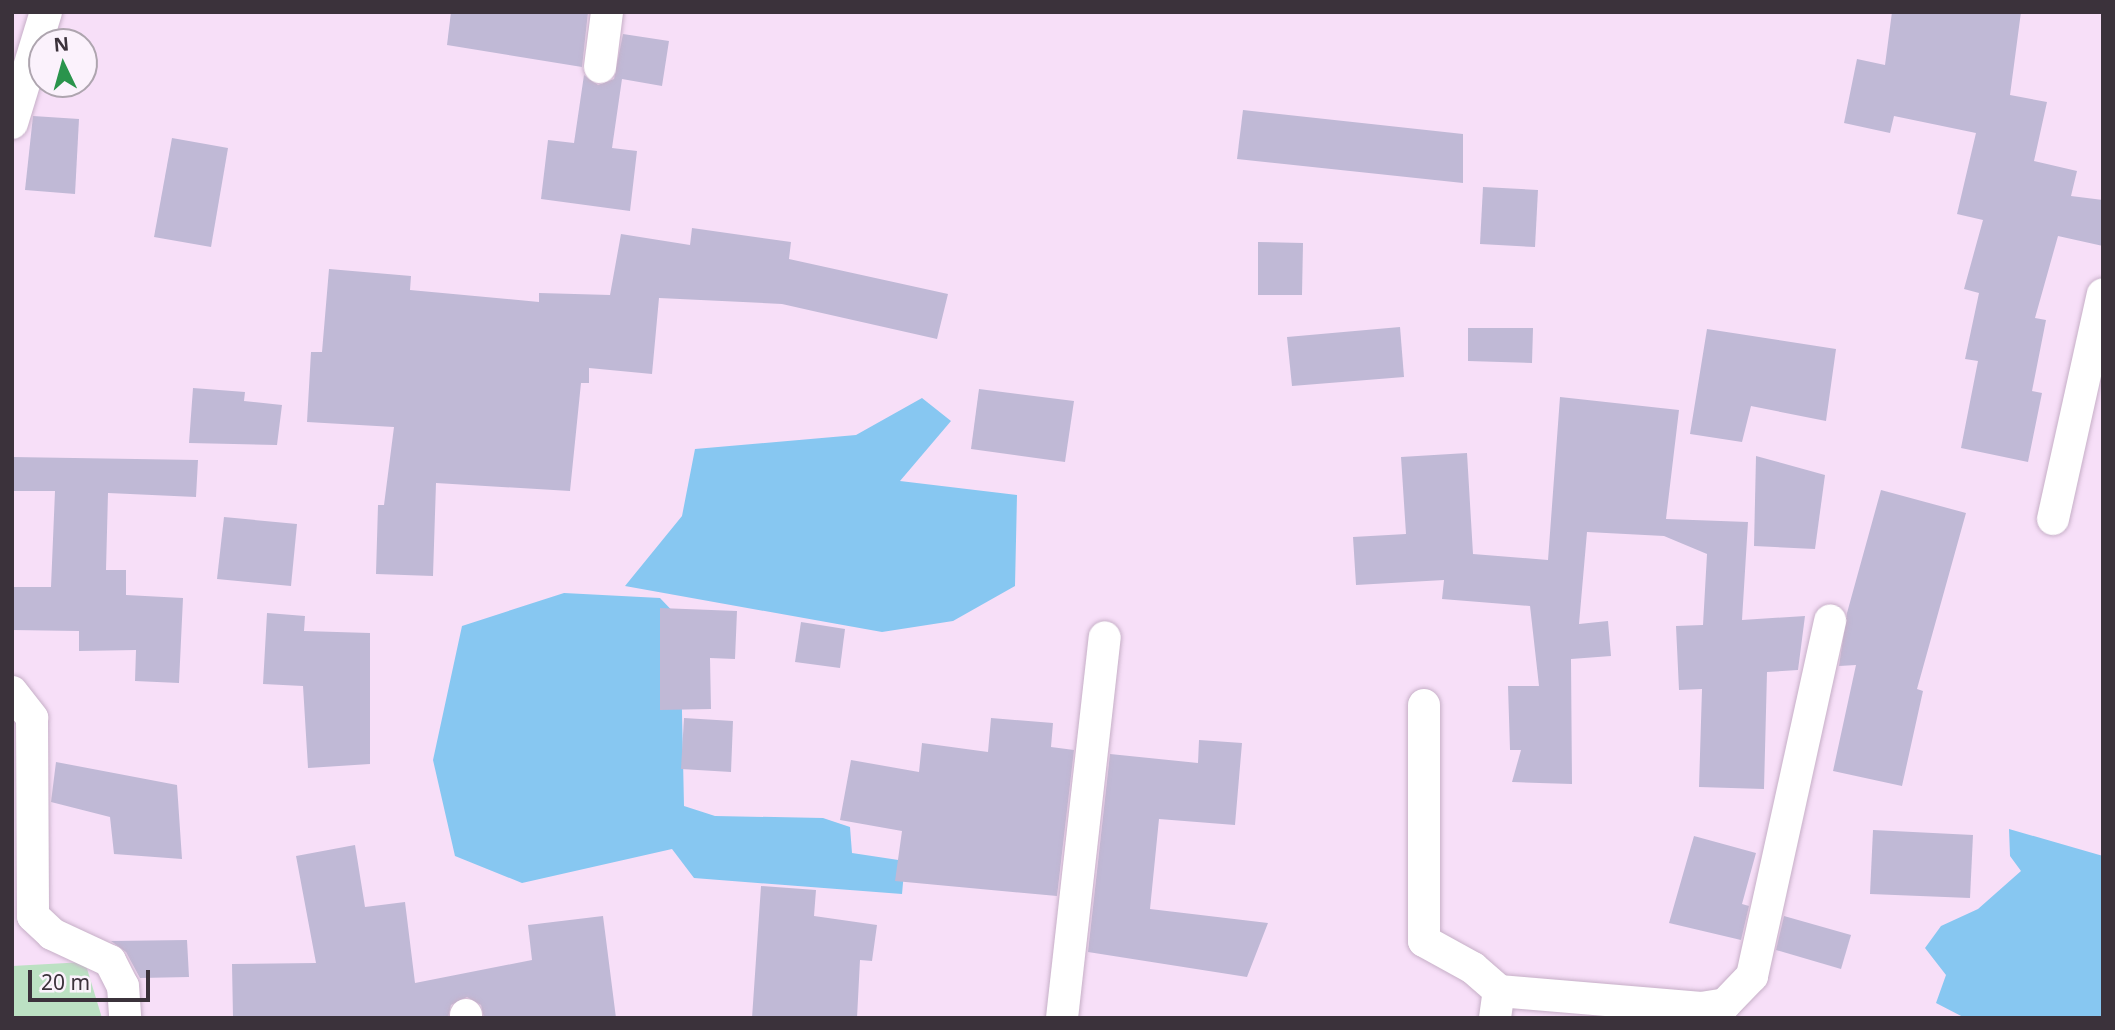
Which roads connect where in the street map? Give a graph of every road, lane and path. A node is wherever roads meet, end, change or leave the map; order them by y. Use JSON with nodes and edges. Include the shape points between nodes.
{"nodes":[{"id":1,"x":46,"y":12,"type":"edge"},
{"id":2,"x":607,"y":12,"type":"edge"},
{"id":3,"x":600,"y":67,"type":"dead end"},
{"id":4,"x":12,"y":123,"type":"edge"},
{"id":5,"x":2103,"y":294,"type":"edge"},
{"id":6,"x":2053,"y":519,"type":"dead end"},
{"id":7,"x":1830,"y":620,"type":"dead end"},
{"id":8,"x":1105,"y":637,"type":"dead end"},
{"id":9,"x":12,"y":692,"type":"edge"},
{"id":10,"x":1424,"y":705,"type":"dead end"},
{"id":11,"x":1497,"y":1004,"type":"edge"},
{"id":12,"x":125,"y":1018,"type":"edge"},
{"id":13,"x":1062,"y":1018,"type":"edge"}],
"edges":[{"from":1,"to":4,"type":"street"},
{"from":2,"to":3,"type":"street"},
{"from":5,"to":6,"type":"street"},
{"from":7,"to":11,"type":"street","via":[[1752,976],[1726,1004],[1701,1008]]},
{"from":8,"to":13,"type":"street"},
{"from":9,"to":12,"type":"street","via":[[32,718],[33,916],[52,934],[110,961],[123,986]]},
{"from":10,"to":11,"type":"street","via":[[1424,942],[1473,968]]}]}
